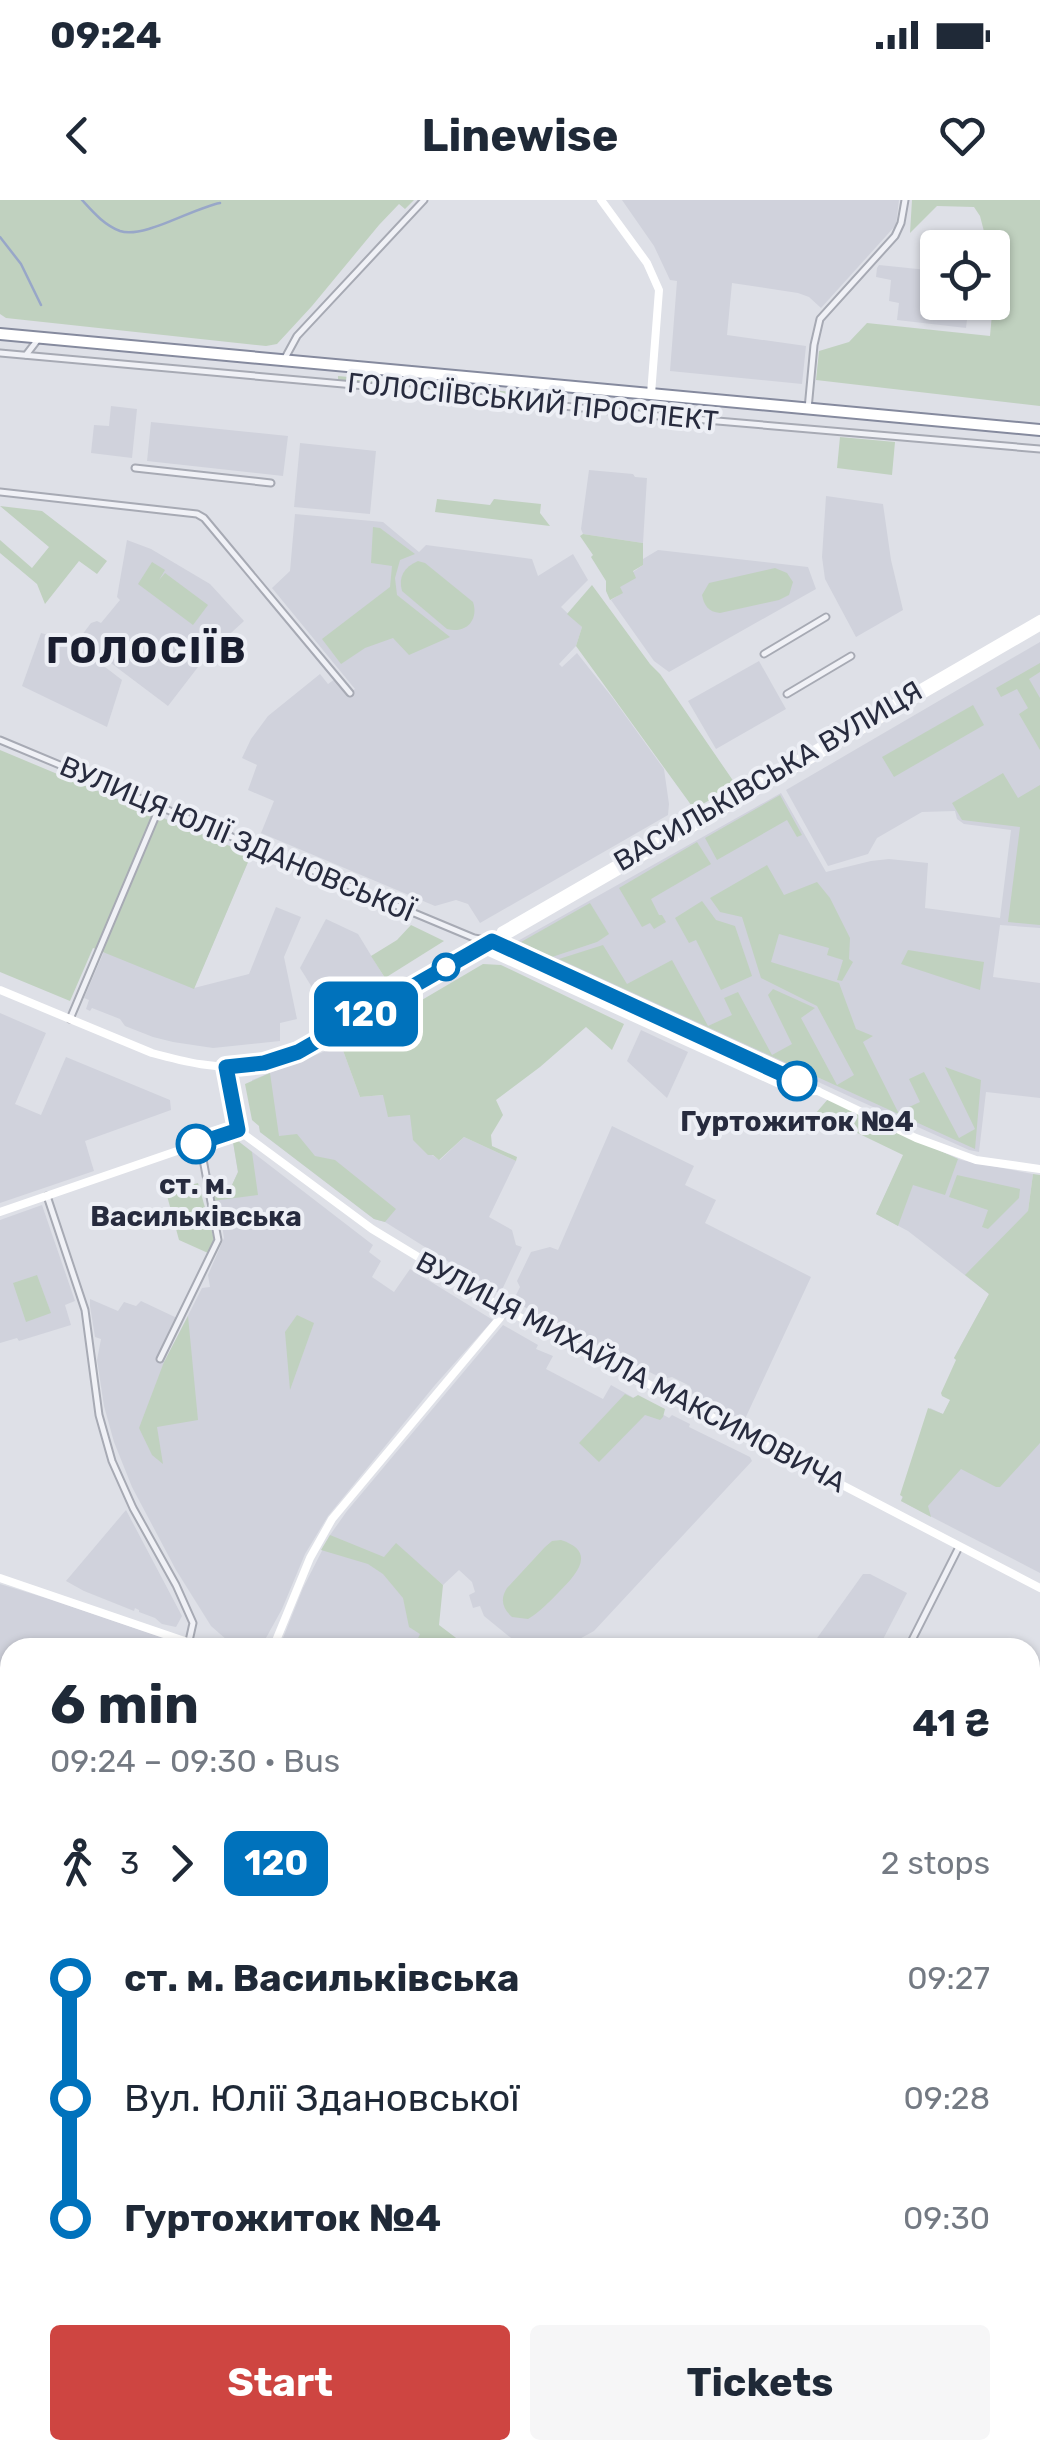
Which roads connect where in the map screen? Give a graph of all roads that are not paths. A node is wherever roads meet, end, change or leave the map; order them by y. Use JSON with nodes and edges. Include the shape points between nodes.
{"nodes":[{"id":1,"x":424,"y":200,"type":"edge"},
{"id":2,"x":602,"y":200,"type":"edge"},
{"id":3,"x":904,"y":200,"type":"edge"},
{"id":4,"x":0,"y":334,"type":"edge"},
{"id":5,"x":39,"y":338,"type":"junction"},
{"id":6,"x":0,"y":353,"type":"edge"},
{"id":7,"x":26,"y":354,"type":"junction"},
{"id":8,"x":284,"y":361,"type":"junction"},
{"id":9,"x":652,"y":394,"type":"junction"},
{"id":10,"x":808,"y":408,"type":"junction"},
{"id":11,"x":1040,"y":430,"type":"edge"},
{"id":12,"x":1040,"y":449,"type":"edge"},
{"id":13,"x":136,"y":468,"type":"dead end"},
{"id":14,"x":271,"y":483,"type":"dead end"},
{"id":15,"x":0,"y":492,"type":"edge"},
{"id":16,"x":826,"y":617,"type":"dead end"},
{"id":17,"x":1040,"y":619,"type":"edge"},
{"id":18,"x":1040,"y":627,"type":"edge"},
{"id":19,"x":764,"y":654,"type":"dead end"},
{"id":20,"x":851,"y":656,"type":"dead end"},
{"id":21,"x":350,"y":693,"type":"dead end"},
{"id":22,"x":787,"y":694,"type":"dead end"},
{"id":23,"x":0,"y":740,"type":"edge"},
{"id":24,"x":160,"y":806,"type":"junction"},
{"id":25,"x":474,"y":938,"type":"junction"},
{"id":26,"x":495,"y":939,"type":"junction"},
{"id":27,"x":480,"y":948,"type":"junction"},
{"id":28,"x":0,"y":990,"type":"edge"},
{"id":29,"x":70,"y":1019,"type":"junction"},
{"id":30,"x":226,"y":1067,"type":"junction"},
{"id":31,"x":818,"y":1091,"type":"junction"},
{"id":32,"x":238,"y":1130,"type":"junction"},
{"id":33,"x":200,"y":1143,"type":"junction"},
{"id":34,"x":1040,"y":1169,"type":"edge"},
{"id":35,"x":47,"y":1196,"type":"junction"},
{"id":36,"x":0,"y":1212,"type":"edge"},
{"id":37,"x":504,"y":1310,"type":"junction"},
{"id":38,"x":160,"y":1358,"type":"dead end"},
{"id":39,"x":959,"y":1547,"type":"junction"},
{"id":40,"x":0,"y":1578,"type":"edge"},
{"id":41,"x":1040,"y":1588,"type":"edge"},
{"id":42,"x":183,"y":1638,"type":"edge"},
{"id":43,"x":189,"y":1638,"type":"edge"},
{"id":44,"x":277,"y":1638,"type":"edge"},
{"id":45,"x":913,"y":1638,"type":"edge"}],
"edges":[{"from":1,"to":8,"type":"street","via":[[297,336]]},
{"from":2,"to":9,"type":"main road","via":[[659,290]]},
{"from":3,"to":10,"type":"street","via":[[895,236],[820,319]]},
{"from":4,"to":5,"type":"highway","name":"ГОЛОСІЇВСЬКИЙ ПРОСПЕКТ"},
{"from":5,"to":7,"type":"street"},
{"from":5,"to":8,"type":"highway","name":"ГОЛОСІЇВСЬКИЙ ПРОСПЕКТ"},
{"from":6,"to":7,"type":"street","name":"ГОЛОСІЇВСЬКИЙ ПРОСПЕКТ"},
{"from":7,"to":12,"type":"street","name":"ГОЛОСІЇВСЬКИЙ ПРОСПЕКТ"},
{"from":8,"to":9,"type":"highway","name":"ГОЛОСІЇВСЬКИЙ ПРОСПЕКТ"},
{"from":9,"to":10,"type":"highway","name":"ГОЛОСІЇВСЬКИЙ ПРОСПЕКТ"},
{"from":10,"to":11,"type":"highway","name":"ГОЛОСІЇВСЬКИЙ ПРОСПЕКТ"},
{"from":13,"to":14,"type":"street"},
{"from":15,"to":21,"type":"street","via":[[204,518]]},
{"from":16,"to":19,"type":"street"},
{"from":17,"to":26,"type":"main road","name":"ВАСИЛЬКІВСЬКА ВУЛИЦЯ"},
{"from":18,"to":26,"type":"main road","name":"ВАСИЛЬКІВСЬКА ВУЛИЦЯ"},
{"from":20,"to":22,"type":"street"},
{"from":23,"to":24,"type":"street","name":"ВУЛИЦЯ ЮЛІЇ ЗДАНОВСЬКОЇ"},
{"from":24,"to":25,"type":"street","name":"ВУЛИЦЯ ЮЛІЇ ЗДАНОВСЬКОЇ"},
{"from":24,"to":29,"type":"street"},
{"from":25,"to":26,"type":"street","name":"ВУЛИЦЯ ЮЛІЇ ЗДАНОВСЬКОЇ"},
{"from":25,"to":27,"type":"street"},
{"from":26,"to":27,"type":"main road","name":"ВАСИЛЬКІВСЬКА ВУЛИЦЯ"},
{"from":26,"to":31,"type":"main road","name":"ВУЛИЦЯ ЮЛІЇ ЗДАНОВСЬКОЇ"},
{"from":27,"to":30,"type":"main road","name":"ВАСИЛЬКІВСЬКА ВУЛИЦЯ","via":[[298,1052]]},
{"from":27,"to":31,"type":"main road","name":"ВУЛИЦЯ ЮЛІЇ ЗДАНОВСЬКОЇ","via":[[796,1092]]},
{"from":28,"to":29,"type":"main road","name":"ВАСИЛЬКІВСЬКА ВУЛИЦЯ"},
{"from":29,"to":30,"type":"main road","name":"ВАСИЛЬКІВСЬКА ВУЛИЦЯ","via":[[152,1053]]},
{"from":30,"to":32,"type":"main road"},
{"from":31,"to":34,"type":"main road","name":"ВУЛИЦЯ ЮЛІЇ ЗДАНОВСЬКОЇ","via":[[960,1156]]},
{"from":32,"to":33,"type":"main road"},
{"from":32,"to":37,"type":"main road","name":"ВУЛИЦЯ МИХАЙЛА МАКСИМОВИЧА","via":[[372,1230]]},
{"from":33,"to":35,"type":"main road"},
{"from":33,"to":38,"type":"street","via":[[218,1240]]},
{"from":35,"to":36,"type":"main road"},
{"from":35,"to":43,"type":"street","via":[[85,1310],[112,1461],[193,1623]]},
{"from":37,"to":39,"type":"main road","name":"ВУЛИЦЯ МИХАЙЛА МАКСИМОВИЧА"},
{"from":37,"to":44,"type":"main road","via":[[332,1519]]},
{"from":39,"to":41,"type":"main road","name":"ВУЛИЦЯ МИХАЙЛА МАКСИМОВИЧА"},
{"from":39,"to":45,"type":"street"},
{"from":40,"to":42,"type":"main road"}]}
